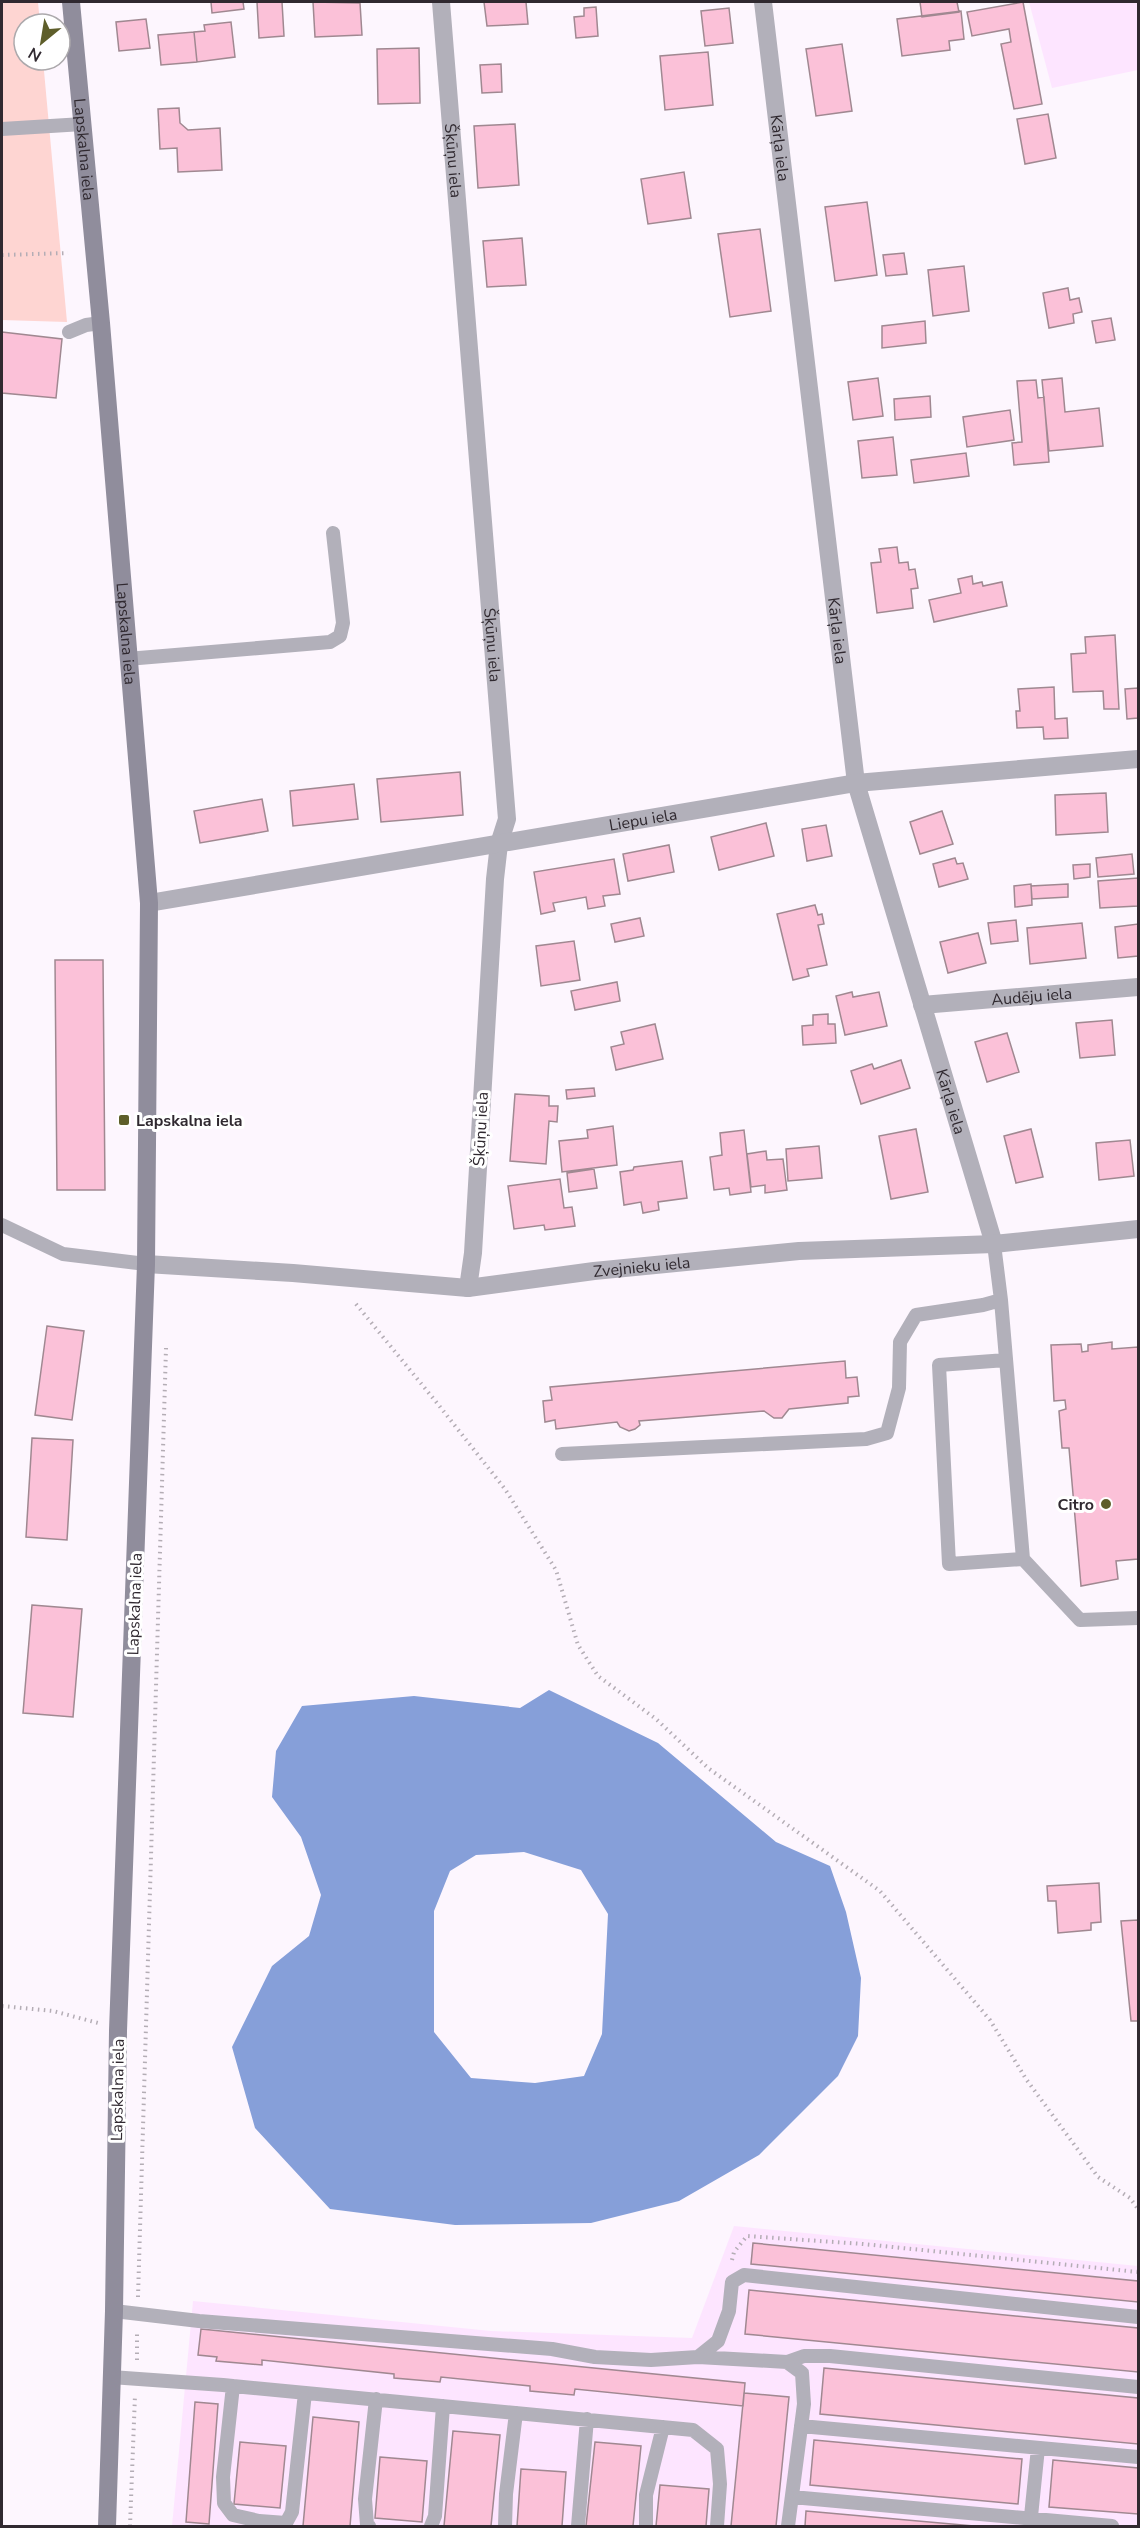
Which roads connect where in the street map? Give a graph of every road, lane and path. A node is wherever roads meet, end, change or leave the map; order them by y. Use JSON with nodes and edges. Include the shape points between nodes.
{"nodes":[{"id":1,"x":71,"y":2,"type":"edge"},
{"id":2,"x":441,"y":2,"type":"edge"},
{"id":3,"x":763,"y":2,"type":"edge"},
{"id":4,"x":83,"y":124,"type":"junction"},
{"id":5,"x":2,"y":129,"type":"edge"},
{"id":6,"x":68,"y":253,"type":"dead end"},
{"id":7,"x":2,"y":255,"type":"edge"},
{"id":8,"x":101,"y":323,"type":"junction"},
{"id":9,"x":69,"y":332,"type":"dead end"},
{"id":10,"x":333,"y":533,"type":"dead end"},
{"id":11,"x":127,"y":659,"type":"junction"},
{"id":12,"x":1138,"y":759,"type":"edge"},
{"id":13,"x":856,"y":783,"type":"junction"},
{"id":14,"x":499,"y":844,"type":"junction"},
{"id":15,"x":149,"y":903,"type":"junction"},
{"id":16,"x":1138,"y":987,"type":"edge"},
{"id":17,"x":922,"y":1005,"type":"junction"},
{"id":18,"x":2,"y":1225,"type":"edge"},
{"id":19,"x":1138,"y":1229,"type":"edge"},
{"id":20,"x":994,"y":1244,"type":"junction"},
{"id":21,"x":147,"y":1264,"type":"junction"},
{"id":22,"x":468,"y":1288,"type":"junction"},
{"id":23,"x":1001,"y":1300,"type":"junction"},
{"id":24,"x":356,"y":1304,"type":"dead end"},
{"id":25,"x":166,"y":1338,"type":"dead end"},
{"id":26,"x":1006,"y":1360,"type":"junction"},
{"id":27,"x":562,"y":1454,"type":"dead end"},
{"id":28,"x":1023,"y":1559,"type":"junction"},
{"id":29,"x":1138,"y":1618,"type":"edge"},
{"id":30,"x":2,"y":2006,"type":"edge"},
{"id":31,"x":118,"y":2031,"type":"junction"},
{"id":32,"x":1138,"y":2209,"type":"edge"},
{"id":33,"x":1138,"y":2272,"type":"edge"},
{"id":34,"x":732,"y":2282,"type":"junction"},
{"id":35,"x":114,"y":2311,"type":"junction"},
{"id":36,"x":138,"y":2313,"type":"junction"},
{"id":37,"x":1138,"y":2317,"type":"edge"},
{"id":38,"x":698,"y":2357,"type":"junction"},
{"id":39,"x":787,"y":2362,"type":"junction"},
{"id":40,"x":111,"y":2377,"type":"junction"},
{"id":41,"x":136,"y":2378,"type":"junction"},
{"id":42,"x":233,"y":2386,"type":"junction"},
{"id":43,"x":1138,"y":2387,"type":"edge"},
{"id":44,"x":305,"y":2393,"type":"junction"},
{"id":45,"x":376,"y":2399,"type":"junction"},
{"id":46,"x":443,"y":2406,"type":"junction"},
{"id":47,"x":516,"y":2413,"type":"junction"},
{"id":48,"x":587,"y":2419,"type":"junction"},
{"id":49,"x":801,"y":2426,"type":"junction"},
{"id":50,"x":663,"y":2427,"type":"junction"},
{"id":51,"x":1038,"y":2448,"type":"junction"},
{"id":52,"x":1138,"y":2457,"type":"edge"},
{"id":53,"x":792,"y":2497,"type":"junction"},
{"id":54,"x":1030,"y":2523,"type":"edge"},
{"id":55,"x":107,"y":2526,"type":"edge"},
{"id":56,"x":130,"y":2526,"type":"edge"},
{"id":57,"x":369,"y":2526,"type":"edge"},
{"id":58,"x":431,"y":2526,"type":"edge"},
{"id":59,"x":505,"y":2526,"type":"edge"},
{"id":60,"x":578,"y":2526,"type":"edge"},
{"id":61,"x":646,"y":2526,"type":"edge"},
{"id":62,"x":717,"y":2526,"type":"edge"},
{"id":63,"x":788,"y":2526,"type":"edge"},
{"id":64,"x":1112,"y":2526,"type":"edge"}],
"edges":[{"from":1,"to":4,"type":"main road","name":"Lapskalna iela"},
{"from":2,"to":14,"type":"street","name":"Šķūņu iela","via":[[507,819]]},
{"from":3,"to":13,"type":"street","name":"Kārļa iela"},
{"from":4,"to":5,"type":"lane"},
{"from":4,"to":8,"type":"main road","name":"Lapskalna iela"},
{"from":6,"to":7,"type":"path"},
{"from":8,"to":9,"type":"lane"},
{"from":8,"to":11,"type":"main road","name":"Lapskalna iela"},
{"from":10,"to":11,"type":"lane","via":[[343,623],[340,636],[330,642]]},
{"from":11,"to":15,"type":"main road","name":"Lapskalna iela"},
{"from":12,"to":13,"type":"street","name":"Liepu iela"},
{"from":13,"to":14,"type":"street","name":"Liepu iela"},
{"from":13,"to":17,"type":"street","name":"Kārļa iela"},
{"from":14,"to":15,"type":"street","name":"Liepu iela"},
{"from":14,"to":22,"type":"street","name":"Šķūņu iela"},
{"from":15,"to":21,"type":"main road","name":"Lapskalna iela"},
{"from":16,"to":17,"type":"street","name":"Audēju iela"},
{"from":17,"to":20,"type":"street","name":"Kārļa iela"},
{"from":18,"to":21,"type":"lane","via":[[63,1254]]},
{"from":19,"to":20,"type":"street","name":"Zvejnieku iela"},
{"from":20,"to":22,"type":"street","name":"Zvejnieku iela","via":[[799,1251]]},
{"from":20,"to":23,"type":"lane"},
{"from":21,"to":22,"type":"street","name":"Zvejnieku iela"},
{"from":21,"to":31,"type":"main road","name":"Lapskalna iela"},
{"from":23,"to":26,"type":"lane"},
{"from":23,"to":27,"type":"lane","via":[[916,1315],[900,1342],[899,1388],[887,1432],[866,1439]]},
{"from":24,"to":32,"type":"path","via":[[505,1490],[556,1570],[578,1645],[598,1677],[657,1719],[708,1768],[880,1892],[990,2020],[1026,2079],[1098,2177],[1130,2198]]},
{"from":25,"to":36,"type":"path"},
{"from":26,"to":28,"type":"lane"},
{"from":26,"to":28,"type":"lane","via":[[939,1365],[949,1564]]},
{"from":28,"to":29,"type":"lane","via":[[1080,1620]]},
{"from":30,"to":31,"type":"path","via":[[72,2015]]},
{"from":31,"to":35,"type":"main road","name":"Lapskalna iela"},
{"from":33,"to":34,"type":"path","via":[[747,2236],[734,2252]]},
{"from":34,"to":37,"type":"lane","via":[[744,2275]]},
{"from":34,"to":38,"type":"lane","via":[[729,2311],[718,2341]]},
{"from":35,"to":36,"type":"lane"},
{"from":35,"to":40,"type":"main road","name":"Lapskalna iela"},
{"from":36,"to":38,"type":"lane","via":[[552,2349],[595,2357]]},
{"from":36,"to":41,"type":"path"},
{"from":38,"to":39,"type":"lane"},
{"from":39,"to":43,"type":"lane","via":[[804,2356],[830,2356]]},
{"from":39,"to":49,"type":"lane","via":[[802,2373]]},
{"from":40,"to":41,"type":"lane"},
{"from":40,"to":55,"type":"main road","name":"Lapskalna iela"},
{"from":41,"to":42,"type":"lane"},
{"from":41,"to":56,"type":"path"},
{"from":42,"to":44,"type":"lane"},
{"from":42,"to":44,"type":"lane","via":[[224,2503],[233,2515],[259,2521],[286,2523],[292,2512]]},
{"from":44,"to":45,"type":"lane"},
{"from":45,"to":46,"type":"lane"},
{"from":45,"to":57,"type":"lane","via":[[365,2499]]},
{"from":46,"to":47,"type":"lane"},
{"from":46,"to":58,"type":"lane"},
{"from":47,"to":48,"type":"lane"},
{"from":47,"to":59,"type":"lane"},
{"from":48,"to":50,"type":"lane"},
{"from":48,"to":60,"type":"lane"},
{"from":49,"to":51,"type":"lane"},
{"from":49,"to":53,"type":"lane"},
{"from":50,"to":61,"type":"lane","via":[[646,2495]]},
{"from":50,"to":62,"type":"lane","via":[[693,2430],[717,2449]]},
{"from":51,"to":52,"type":"lane"},
{"from":51,"to":54,"type":"lane"},
{"from":53,"to":54,"type":"lane"},
{"from":53,"to":63,"type":"lane"},
{"from":54,"to":64,"type":"lane"}]}
